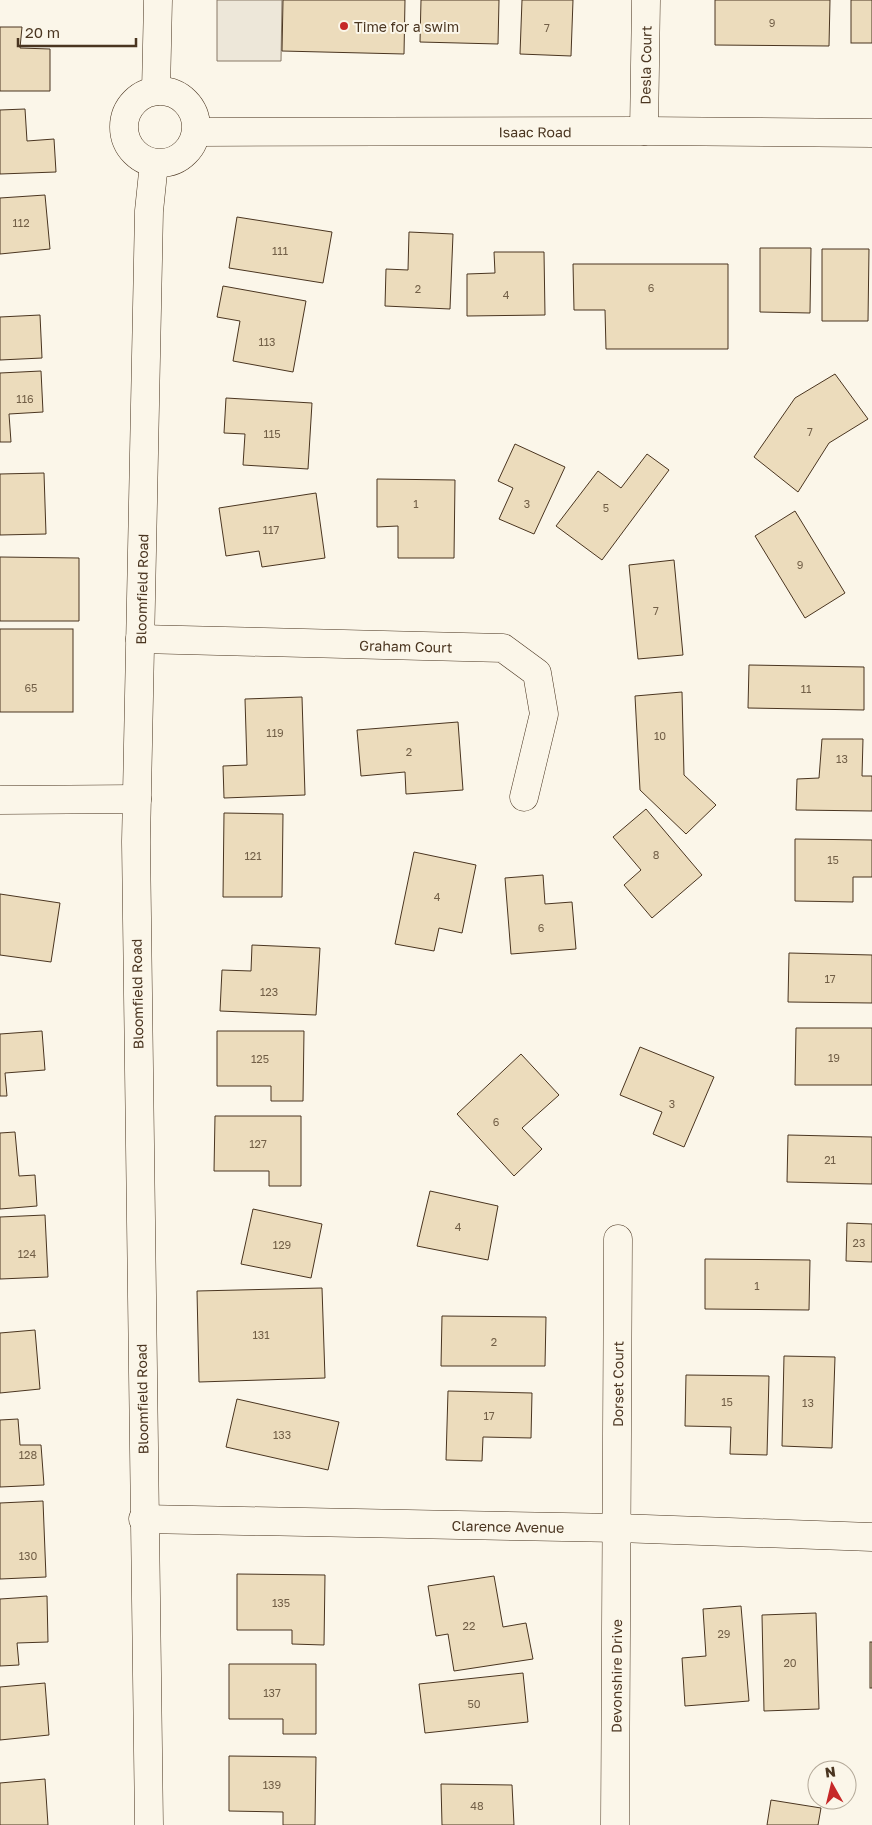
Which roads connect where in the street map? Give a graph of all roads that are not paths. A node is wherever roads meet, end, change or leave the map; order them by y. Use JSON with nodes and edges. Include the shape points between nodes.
{"nodes":[{"id":1,"x":158,"y":0,"type":"edge"},
{"id":2,"x":646,"y":0,"type":"edge"},
{"id":3,"x":156,"y":91,"type":"junction"},
{"id":4,"x":644,"y":131,"type":"junction"},
{"id":5,"x":197,"y":132,"type":"junction"},
{"id":6,"x":872,"y":133,"type":"edge"},
{"id":7,"x":154,"y":164,"type":"junction"},
{"id":8,"x":140,"y":639,"type":"junction"},
{"id":9,"x":524,"y":797,"type":"dead end"},
{"id":10,"x":137,"y":799,"type":"junction"},
{"id":11,"x":0,"y":800,"type":"edge"},
{"id":12,"x":618,"y":1239,"type":"dead end"},
{"id":13,"x":144,"y":1519,"type":"junction"},
{"id":14,"x":618,"y":1528,"type":"junction"},
{"id":15,"x":872,"y":1537,"type":"edge"},
{"id":16,"x":149,"y":1825,"type":"edge"},
{"id":17,"x":615,"y":1825,"type":"edge"}],
"edges":[{"from":1,"to":3,"type":"street"},
{"from":2,"to":4,"type":"street","name":"Desla Court"},
{"from":3,"to":5,"type":"street","via":[[177,94],[186,101],[195,115]]},
{"from":3,"to":7,"type":"street","via":[[138,98],[124,122],[130,148]]},
{"from":4,"to":5,"type":"street","name":"Isaac Road"},
{"from":4,"to":6,"type":"street","name":"Isaac Road"},
{"from":5,"to":7,"type":"street","via":[[187,153],[166,164]]},
{"from":7,"to":8,"type":"street","name":"Bloomfield Road","via":[[149,211]]},
{"from":8,"to":9,"type":"street","name":"Graham Court","via":[[503,648],[537,673],[544,714]]},
{"from":8,"to":10,"type":"street","name":"Bloomfield Road"},
{"from":10,"to":11,"type":"street"},
{"from":10,"to":13,"type":"street","name":"Bloomfield Road"},
{"from":12,"to":14,"type":"street","name":"Dorset Court"},
{"from":13,"to":14,"type":"street","name":"Clarence Avenue"},
{"from":13,"to":16,"type":"street","name":"Bloomfield Road"},
{"from":14,"to":15,"type":"street","name":"Clarence Avenue"},
{"from":14,"to":17,"type":"street","name":"Devonshire Drive"}]}
